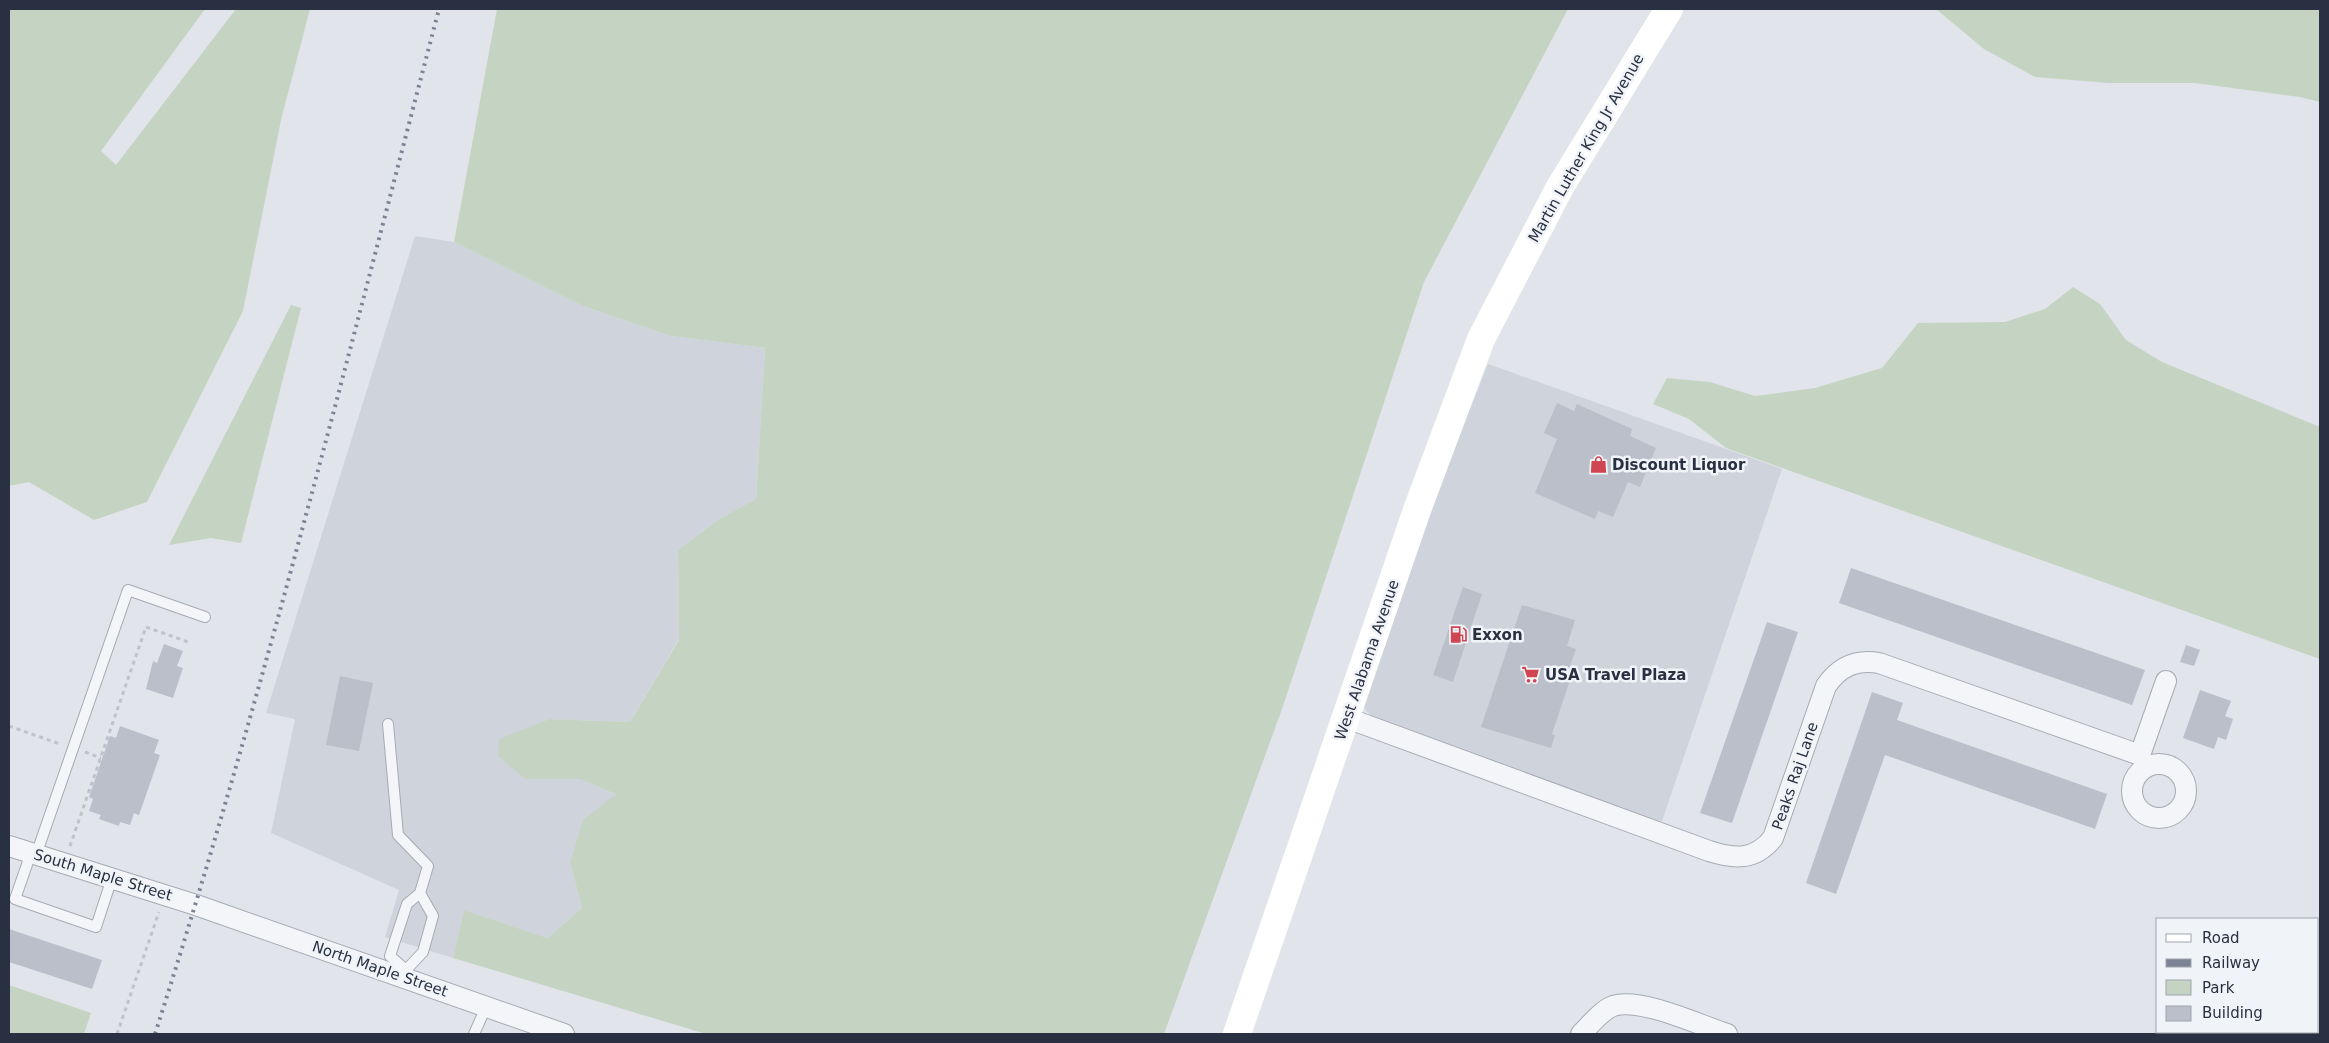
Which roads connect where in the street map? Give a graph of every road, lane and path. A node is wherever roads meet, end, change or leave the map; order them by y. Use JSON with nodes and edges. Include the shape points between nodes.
{"nodes":[{"id":1,"x":1669,"y":9,"type":"edge"},
{"id":2,"x":1507,"y":289,"type":"joint"},
{"id":3,"x":205,"y":617,"type":"dead end"},
{"id":4,"x":191,"y":643,"type":"dead end"},
{"id":5,"x":2166,"y":681,"type":"dead end"},
{"id":6,"x":1347,"y":718,"type":"junction"},
{"id":7,"x":388,"y":724,"type":"dead end"},
{"id":8,"x":9,"y":726,"type":"edge"},
{"id":9,"x":73,"y":748,"type":"junction"},
{"id":10,"x":101,"y":758,"type":"junction"},
{"id":11,"x":9,"y":846,"type":"edge"},
{"id":12,"x":70,"y":847,"type":"dead end"},
{"id":13,"x":33,"y":854,"type":"junction"},
{"id":14,"x":112,"y":878,"type":"junction"},
{"id":15,"x":420,"y":893,"type":"junction"},
{"id":16,"x":165,"y":895,"type":"junction"},
{"id":17,"x":196,"y":905,"type":"joint"},
{"id":18,"x":405,"y":974,"type":"junction"},
{"id":19,"x":486,"y":1007,"type":"junction"},
{"id":20,"x":117,"y":1034,"type":"edge"},
{"id":21,"x":474,"y":1034,"type":"edge"},
{"id":22,"x":564,"y":1034,"type":"edge"},
{"id":23,"x":1237,"y":1034,"type":"edge"},
{"id":24,"x":1581,"y":1034,"type":"edge"},
{"id":25,"x":1727,"y":1034,"type":"edge"}],
"edges":[{"from":1,"to":2,"type":"main road","name":"Martin Luther King Jr Avenue","via":[[1560,187]]},
{"from":2,"to":6,"type":"main road","name":"West Alabama Avenue","via":[[1481,339]]},
{"from":3,"to":9,"type":"lane","via":[[128,590]]},
{"from":4,"to":10,"type":"path","via":[[146,627]]},
{"from":5,"to":6,"type":"street","name":"Peaks Raj Lane","via":[[2143,760],[1879,663],[1856,662],[1839,671],[1826,686],[1776,832],[1758,852],[1737,858],[1700,848]]},
{"from":6,"to":23,"type":"main road","name":"West Alabama Avenue"},
{"from":7,"to":15,"type":"lane","via":[[398,835],[428,866]]},
{"from":8,"to":9,"type":"path"},
{"from":9,"to":10,"type":"path"},
{"from":9,"to":13,"type":"lane"},
{"from":10,"to":12,"type":"path"},
{"from":11,"to":13,"type":"street","name":"South Maple Street"},
{"from":13,"to":14,"type":"street","name":"South Maple Street"},
{"from":13,"to":14,"type":"lane","via":[[15,899],[96,927]]},
{"from":14,"to":16,"type":"street","name":"South Maple Street"},
{"from":15,"to":18,"type":"lane","via":[[433,916],[423,952]]},
{"from":15,"to":18,"type":"lane","via":[[407,904],[390,956]]},
{"from":16,"to":17,"type":"street","name":"South Maple Street"},
{"from":16,"to":20,"type":"path"},
{"from":17,"to":18,"type":"street","name":"North Maple Street"},
{"from":18,"to":19,"type":"street","name":"North Maple Street"},
{"from":19,"to":21,"type":"lane"},
{"from":19,"to":22,"type":"street","name":"North Maple Street"},
{"from":24,"to":25,"type":"street","via":[[1611,1007],[1629,1004],[1645,1006]]}]}
